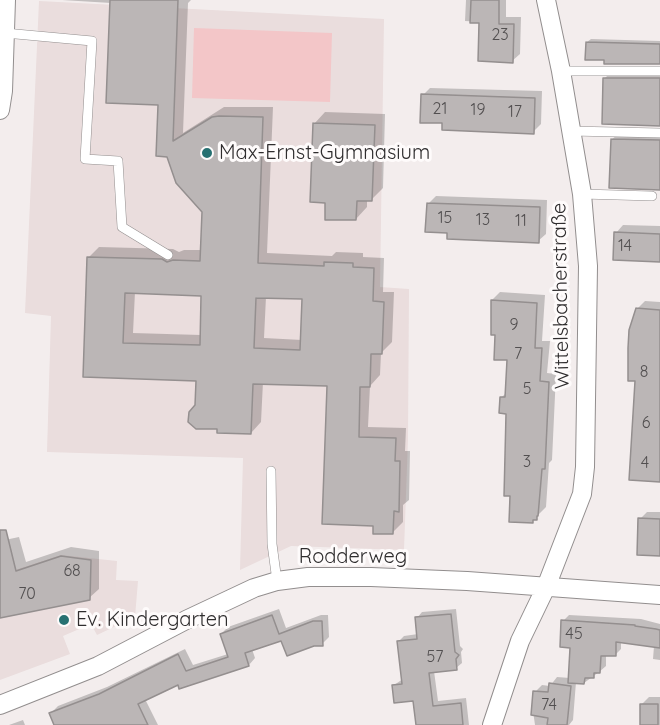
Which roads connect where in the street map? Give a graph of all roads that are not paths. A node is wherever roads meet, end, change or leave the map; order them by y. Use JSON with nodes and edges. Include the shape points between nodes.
{"nodes":[{"id":1,"x":6,"y":0,"type":"edge"},
{"id":2,"x":546,"y":0,"type":"edge"},
{"id":3,"x":5,"y":33,"type":"junction"},
{"id":4,"x":561,"y":71,"type":"junction"},
{"id":5,"x":660,"y":71,"type":"edge"},
{"id":6,"x":0,"y":110,"type":"edge"},
{"id":7,"x":571,"y":131,"type":"junction"},
{"id":8,"x":660,"y":133,"type":"edge"},
{"id":9,"x":582,"y":194,"type":"junction"},
{"id":10,"x":652,"y":196,"type":"dead end"},
{"id":11,"x":168,"y":255,"type":"dead end"},
{"id":12,"x":271,"y":471,"type":"dead end"},
{"id":13,"x":277,"y":581,"type":"junction"},
{"id":14,"x":546,"y":586,"type":"junction"},
{"id":15,"x":660,"y":595,"type":"edge"},
{"id":16,"x":0,"y":705,"type":"edge"},
{"id":17,"x":492,"y":725,"type":"edge"}],
"edges":[{"from":1,"to":3,"type":"street"},
{"from":2,"to":4,"type":"street","name":"Wittelsbacherstraße"},
{"from":3,"to":6,"type":"street"},
{"from":3,"to":11,"type":"lane","via":[[92,41],[85,159],[118,162],[122,227]]},
{"from":4,"to":5,"type":"lane"},
{"from":4,"to":7,"type":"street","name":"Wittelsbacherstraße"},
{"from":7,"to":8,"type":"lane"},
{"from":7,"to":9,"type":"street","name":"Wittelsbacherstraße"},
{"from":9,"to":10,"type":"lane"},
{"from":9,"to":14,"type":"street","name":"Wittelsbacherstraße","via":[[588,266],[585,467],[582,494]]},
{"from":12,"to":13,"type":"lane"},
{"from":13,"to":14,"type":"street","name":"Rodderweg","via":[[308,576],[371,577]]},
{"from":13,"to":16,"type":"street","name":"Rodderweg","via":[[196,615],[98,666]]},
{"from":14,"to":15,"type":"street","name":"Rodderweg"},
{"from":14,"to":17,"type":"street","name":"Wittelsbacherstraße","via":[[520,641]]}]}
